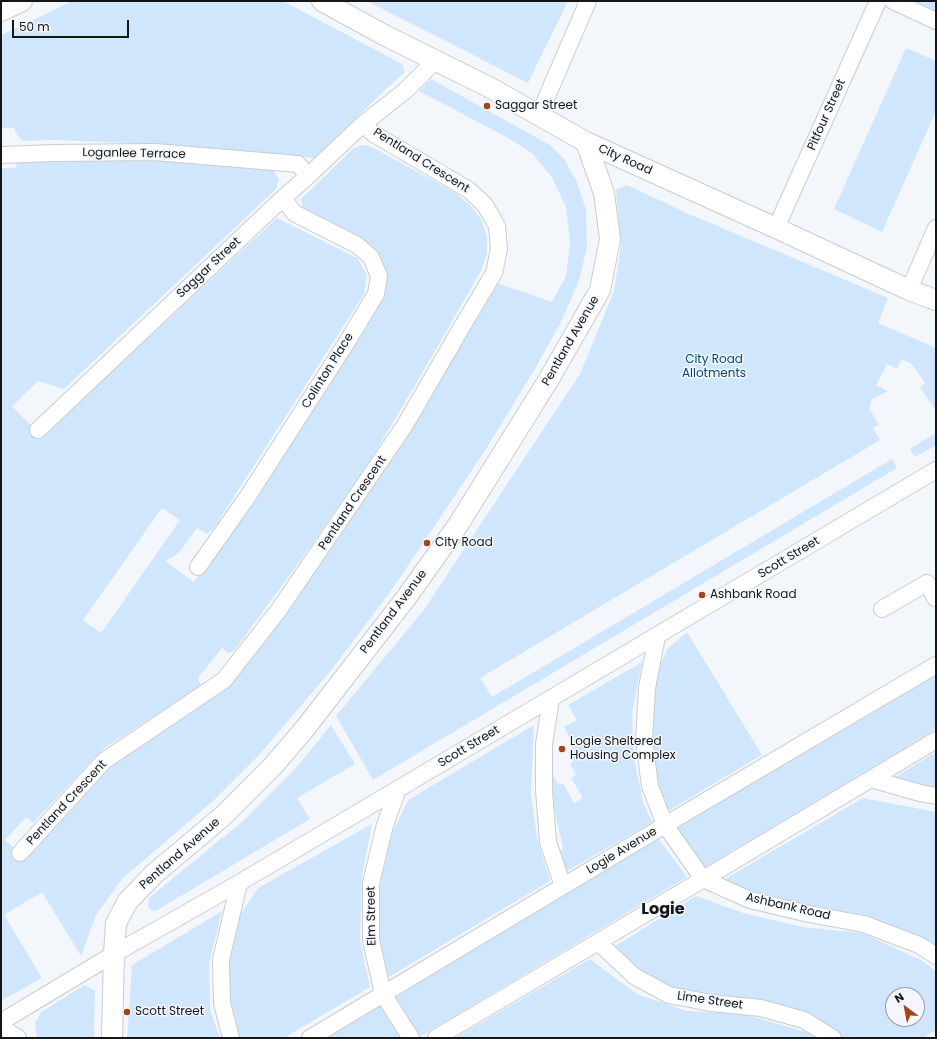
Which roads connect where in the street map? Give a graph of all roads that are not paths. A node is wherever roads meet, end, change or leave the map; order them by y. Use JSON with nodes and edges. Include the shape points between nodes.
{"nodes":[{"id":1,"x":22,"y":1,"type":"edge"},
{"id":2,"x":322,"y":1,"type":"edge"},
{"id":3,"x":588,"y":1,"type":"edge"},
{"id":4,"x":878,"y":1,"type":"edge"},
{"id":5,"x":893,"y":1,"type":"edge"},
{"id":6,"x":1,"y":12,"type":"edge"},
{"id":7,"x":936,"y":21,"type":"edge"},
{"id":8,"x":436,"y":60,"type":"junction"},
{"id":9,"x":539,"y":115,"type":"junction"},
{"id":10,"x":364,"y":124,"type":"junction"},
{"id":11,"x":586,"y":142,"type":"junction"},
{"id":12,"x":1,"y":155,"type":"edge"},
{"id":13,"x":308,"y":176,"type":"junction"},
{"id":14,"x":283,"y":198,"type":"junction"},
{"id":15,"x":776,"y":228,"type":"junction"},
{"id":16,"x":936,"y":228,"type":"edge"},
{"id":17,"x":909,"y":290,"type":"junction"},
{"id":18,"x":936,"y":300,"type":"edge"},
{"id":19,"x":38,"y":430,"type":"dead end"},
{"id":20,"x":936,"y":470,"type":"edge"},
{"id":21,"x":198,"y":567,"type":"dead end"},
{"id":22,"x":936,"y":597,"type":"edge"},
{"id":23,"x":882,"y":609,"type":"dead end"},
{"id":24,"x":657,"y":636,"type":"junction"},
{"id":25,"x":936,"y":664,"type":"edge"},
{"id":26,"x":551,"y":699,"type":"junction"},
{"id":27,"x":936,"y":740,"type":"edge"},
{"id":28,"x":871,"y":779,"type":"junction"},
{"id":29,"x":398,"y":789,"type":"junction"},
{"id":30,"x":936,"y":796,"type":"edge"},
{"id":31,"x":665,"y":825,"type":"junction"},
{"id":32,"x":20,"y":853,"type":"dead end"},
{"id":33,"x":703,"y":879,"type":"junction"},
{"id":34,"x":239,"y":883,"type":"junction"},
{"id":35,"x":563,"y":886,"type":"junction"},
{"id":36,"x":598,"y":942,"type":"junction"},
{"id":37,"x":114,"y":954,"type":"junction"},
{"id":38,"x":936,"y":956,"type":"edge"},
{"id":39,"x":383,"y":994,"type":"junction"},
{"id":40,"x":1,"y":1022,"type":"edge"},
{"id":41,"x":1,"y":1027,"type":"edge"},
{"id":42,"x":18,"y":1038,"type":"edge"},
{"id":43,"x":112,"y":1038,"type":"edge"},
{"id":44,"x":231,"y":1038,"type":"edge"},
{"id":45,"x":310,"y":1038,"type":"edge"},
{"id":46,"x":411,"y":1038,"type":"edge"},
{"id":47,"x":436,"y":1038,"type":"edge"},
{"id":48,"x":833,"y":1038,"type":"edge"}],
"edges":[{"from":1,"to":6,"type":"street"},
{"from":2,"to":8,"type":"street","name":"City Road"},
{"from":3,"to":9,"type":"street"},
{"from":4,"to":15,"type":"street","name":"Pitfour Street"},
{"from":5,"to":7,"type":"street"},
{"from":8,"to":9,"type":"street","name":"City Road"},
{"from":8,"to":10,"type":"street","name":"Saggar Street","via":[[405,91]]},
{"from":9,"to":11,"type":"street","name":"City Road"},
{"from":10,"to":13,"type":"street","name":"Saggar Street"},
{"from":10,"to":32,"type":"street","name":"Pentland Crescent","via":[[374,134],[469,190],[485,205],[497,226],[499,249],[494,273],[406,425],[278,611],[224,680],[104,761]]},
{"from":11,"to":15,"type":"street","name":"City Road"},
{"from":11,"to":37,"type":"street","name":"Pentland Avenue","via":[[604,193],[610,239],[600,290],[549,379],[458,525],[406,598],[303,731],[272,767],[223,816],[154,874],[128,901],[116,923]]},
{"from":12,"to":13,"type":"street","name":"Loganlee Terrace","via":[[155,152],[298,164]]},
{"from":13,"to":14,"type":"street","name":"Saggar Street"},
{"from":14,"to":19,"type":"street","name":"Saggar Street"},
{"from":14,"to":21,"type":"street","name":"Colinton Place","via":[[294,213],[356,245],[370,257],[379,276],[376,294],[246,499]]},
{"from":15,"to":17,"type":"street","name":"City Road"},
{"from":16,"to":17,"type":"street"},
{"from":17,"to":18,"type":"street","name":"City Road"},
{"from":20,"to":24,"type":"street","name":"Scott Street"},
{"from":22,"to":23,"type":"street","via":[[927,583]]},
{"from":24,"to":26,"type":"street","name":"Scott Street"},
{"from":24,"to":31,"type":"street","via":[[647,688],[644,740],[650,786]]},
{"from":25,"to":31,"type":"street","name":"Logie Avenue"},
{"from":26,"to":29,"type":"street","name":"Scott Street"},
{"from":26,"to":35,"type":"street","via":[[544,744],[544,790],[548,842]]},
{"from":27,"to":28,"type":"street"},
{"from":28,"to":30,"type":"street"},
{"from":28,"to":33,"type":"street"},
{"from":29,"to":34,"type":"street","name":"Scott Street"},
{"from":29,"to":39,"type":"street","name":"Elm Street","via":[[385,825],[371,883],[370,940]]},
{"from":31,"to":33,"type":"street"},
{"from":31,"to":35,"type":"street","name":"Logie Avenue"},
{"from":33,"to":36,"type":"street"},
{"from":33,"to":38,"type":"street","name":"Ashbank Road","via":[[750,900],[864,924],[919,944]]},
{"from":34,"to":37,"type":"street","name":"Scott Street"},
{"from":34,"to":44,"type":"street","via":[[221,960],[222,1002]]},
{"from":35,"to":39,"type":"street","name":"Logie Avenue"},
{"from":36,"to":47,"type":"street"},
{"from":36,"to":48,"type":"street","name":"Lime Street","via":[[634,976],[669,995],[761,1008],[804,1020]]},
{"from":37,"to":40,"type":"street","name":"Scott Street"},
{"from":37,"to":43,"type":"street","name":"Pentland Avenue"},
{"from":39,"to":45,"type":"street","name":"Logie Avenue"},
{"from":39,"to":46,"type":"street","name":"Elm Street"},
{"from":41,"to":42,"type":"street"}]}
